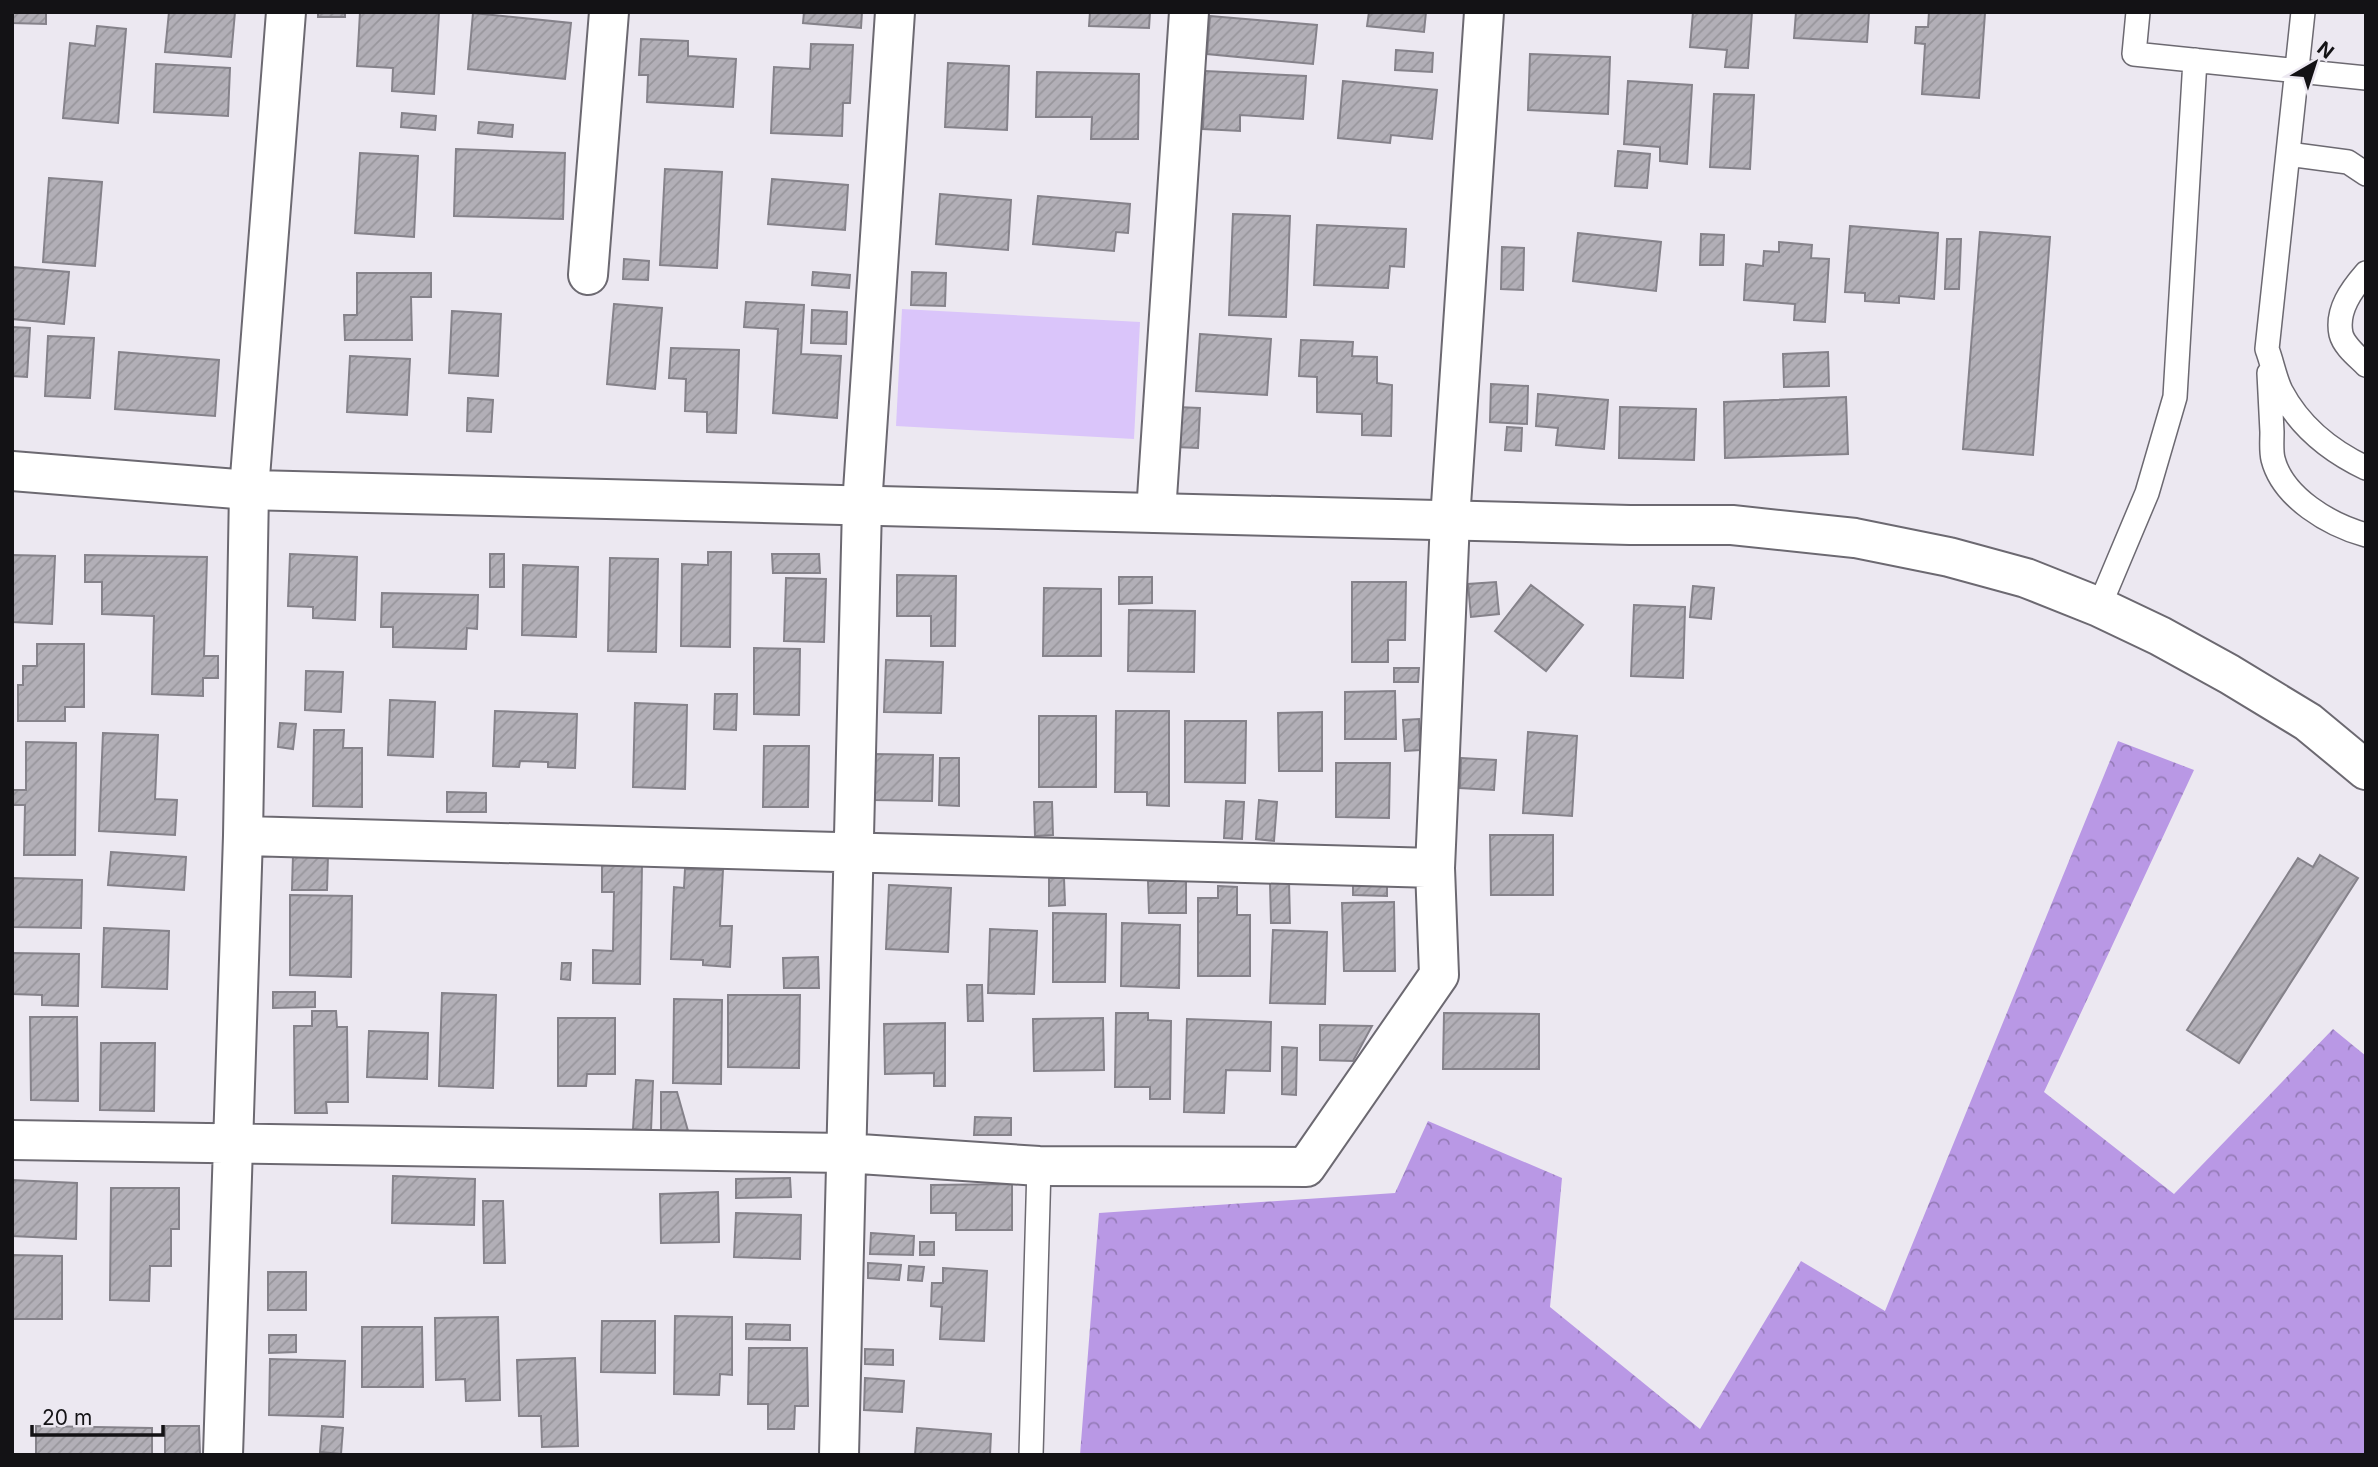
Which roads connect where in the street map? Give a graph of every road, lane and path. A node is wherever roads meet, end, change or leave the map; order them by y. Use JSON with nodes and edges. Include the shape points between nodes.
{"nodes":[{"id":1,"x":286,"y":12,"type":"edge"},
{"id":2,"x":609,"y":12,"type":"edge"},
{"id":3,"x":895,"y":12,"type":"edge"},
{"id":4,"x":1189,"y":12,"type":"edge"},
{"id":5,"x":1484,"y":12,"type":"edge"},
{"id":6,"x":2138,"y":12,"type":"edge"},
{"id":7,"x":2303,"y":12,"type":"edge"},
{"id":8,"x":2194,"y":60,"type":"junction"},
{"id":9,"x":2297,"y":71,"type":"junction"},
{"id":10,"x":2366,"y":78,"type":"edge"},
{"id":11,"x":2288,"y":154,"type":"junction"},
{"id":12,"x":2366,"y":174,"type":"edge"},
{"id":13,"x":2366,"y":273,"type":"edge"},
{"id":14,"x":588,"y":275,"type":"dead end"},
{"id":15,"x":2267,"y":349,"type":"junction"},
{"id":16,"x":2366,"y":365,"type":"edge"},
{"id":17,"x":2366,"y":468,"type":"edge"},
{"id":18,"x":12,"y":471,"type":"edge"},
{"id":19,"x":249,"y":490,"type":"junction"},
{"id":20,"x":862,"y":506,"type":"junction"},
{"id":21,"x":1156,"y":513,"type":"junction"},
{"id":22,"x":1450,"y":520,"type":"junction"},
{"id":23,"x":2366,"y":535,"type":"edge"},
{"id":24,"x":2099,"y":607,"type":"junction"},
{"id":25,"x":2366,"y":770,"type":"edge"},
{"id":26,"x":243,"y":836,"type":"junction"},
{"id":27,"x":854,"y":853,"type":"junction"},
{"id":28,"x":1435,"y":868,"type":"junction"},
{"id":29,"x":12,"y":1140,"type":"edge"},
{"id":30,"x":233,"y":1143,"type":"junction"},
{"id":31,"x":845,"y":1153,"type":"junction"},
{"id":32,"x":1039,"y":1166,"type":"junction"},
{"id":33,"x":223,"y":1455,"type":"edge"},
{"id":34,"x":839,"y":1455,"type":"edge"},
{"id":35,"x":1031,"y":1455,"type":"edge"}],
"edges":[{"from":1,"to":19,"type":"street"},
{"from":2,"to":14,"type":"street"},
{"from":3,"to":20,"type":"street"},
{"from":4,"to":21,"type":"street"},
{"from":5,"to":22,"type":"street"},
{"from":6,"to":8,"type":"lane","via":[[2134,54]]},
{"from":7,"to":9,"type":"lane"},
{"from":8,"to":9,"type":"lane"},
{"from":8,"to":24,"type":"lane","via":[[2175,397],[2147,493]]},
{"from":9,"to":10,"type":"lane"},
{"from":9,"to":11,"type":"lane"},
{"from":11,"to":12,"type":"lane","via":[[2348,162]]},
{"from":11,"to":15,"type":"lane"},
{"from":13,"to":16,"type":"lane","via":[[2343,307],[2341,334]]},
{"from":15,"to":17,"type":"lane","via":[[2281,391],[2311,433]]},
{"from":15,"to":23,"type":"lane","via":[[2273,459],[2282,479],[2298,498],[2324,516]]},
{"from":18,"to":19,"type":"street"},
{"from":19,"to":20,"type":"street"},
{"from":19,"to":26,"type":"street"},
{"from":20,"to":21,"type":"street"},
{"from":20,"to":27,"type":"street"},
{"from":21,"to":22,"type":"street"},
{"from":22,"to":24,"type":"street","via":[[1732,525],[1855,538],[2026,578]]},
{"from":22,"to":28,"type":"street"},
{"from":24,"to":25,"type":"street","via":[[2160,636],[2308,722]]},
{"from":26,"to":27,"type":"street"},
{"from":26,"to":30,"type":"street"},
{"from":27,"to":28,"type":"street"},
{"from":27,"to":31,"type":"street"},
{"from":28,"to":32,"type":"street","via":[[1439,975],[1306,1167]]},
{"from":29,"to":30,"type":"street"},
{"from":30,"to":31,"type":"street"},
{"from":30,"to":33,"type":"street"},
{"from":31,"to":32,"type":"street"},
{"from":31,"to":34,"type":"street"},
{"from":32,"to":35,"type":"lane"}]}
